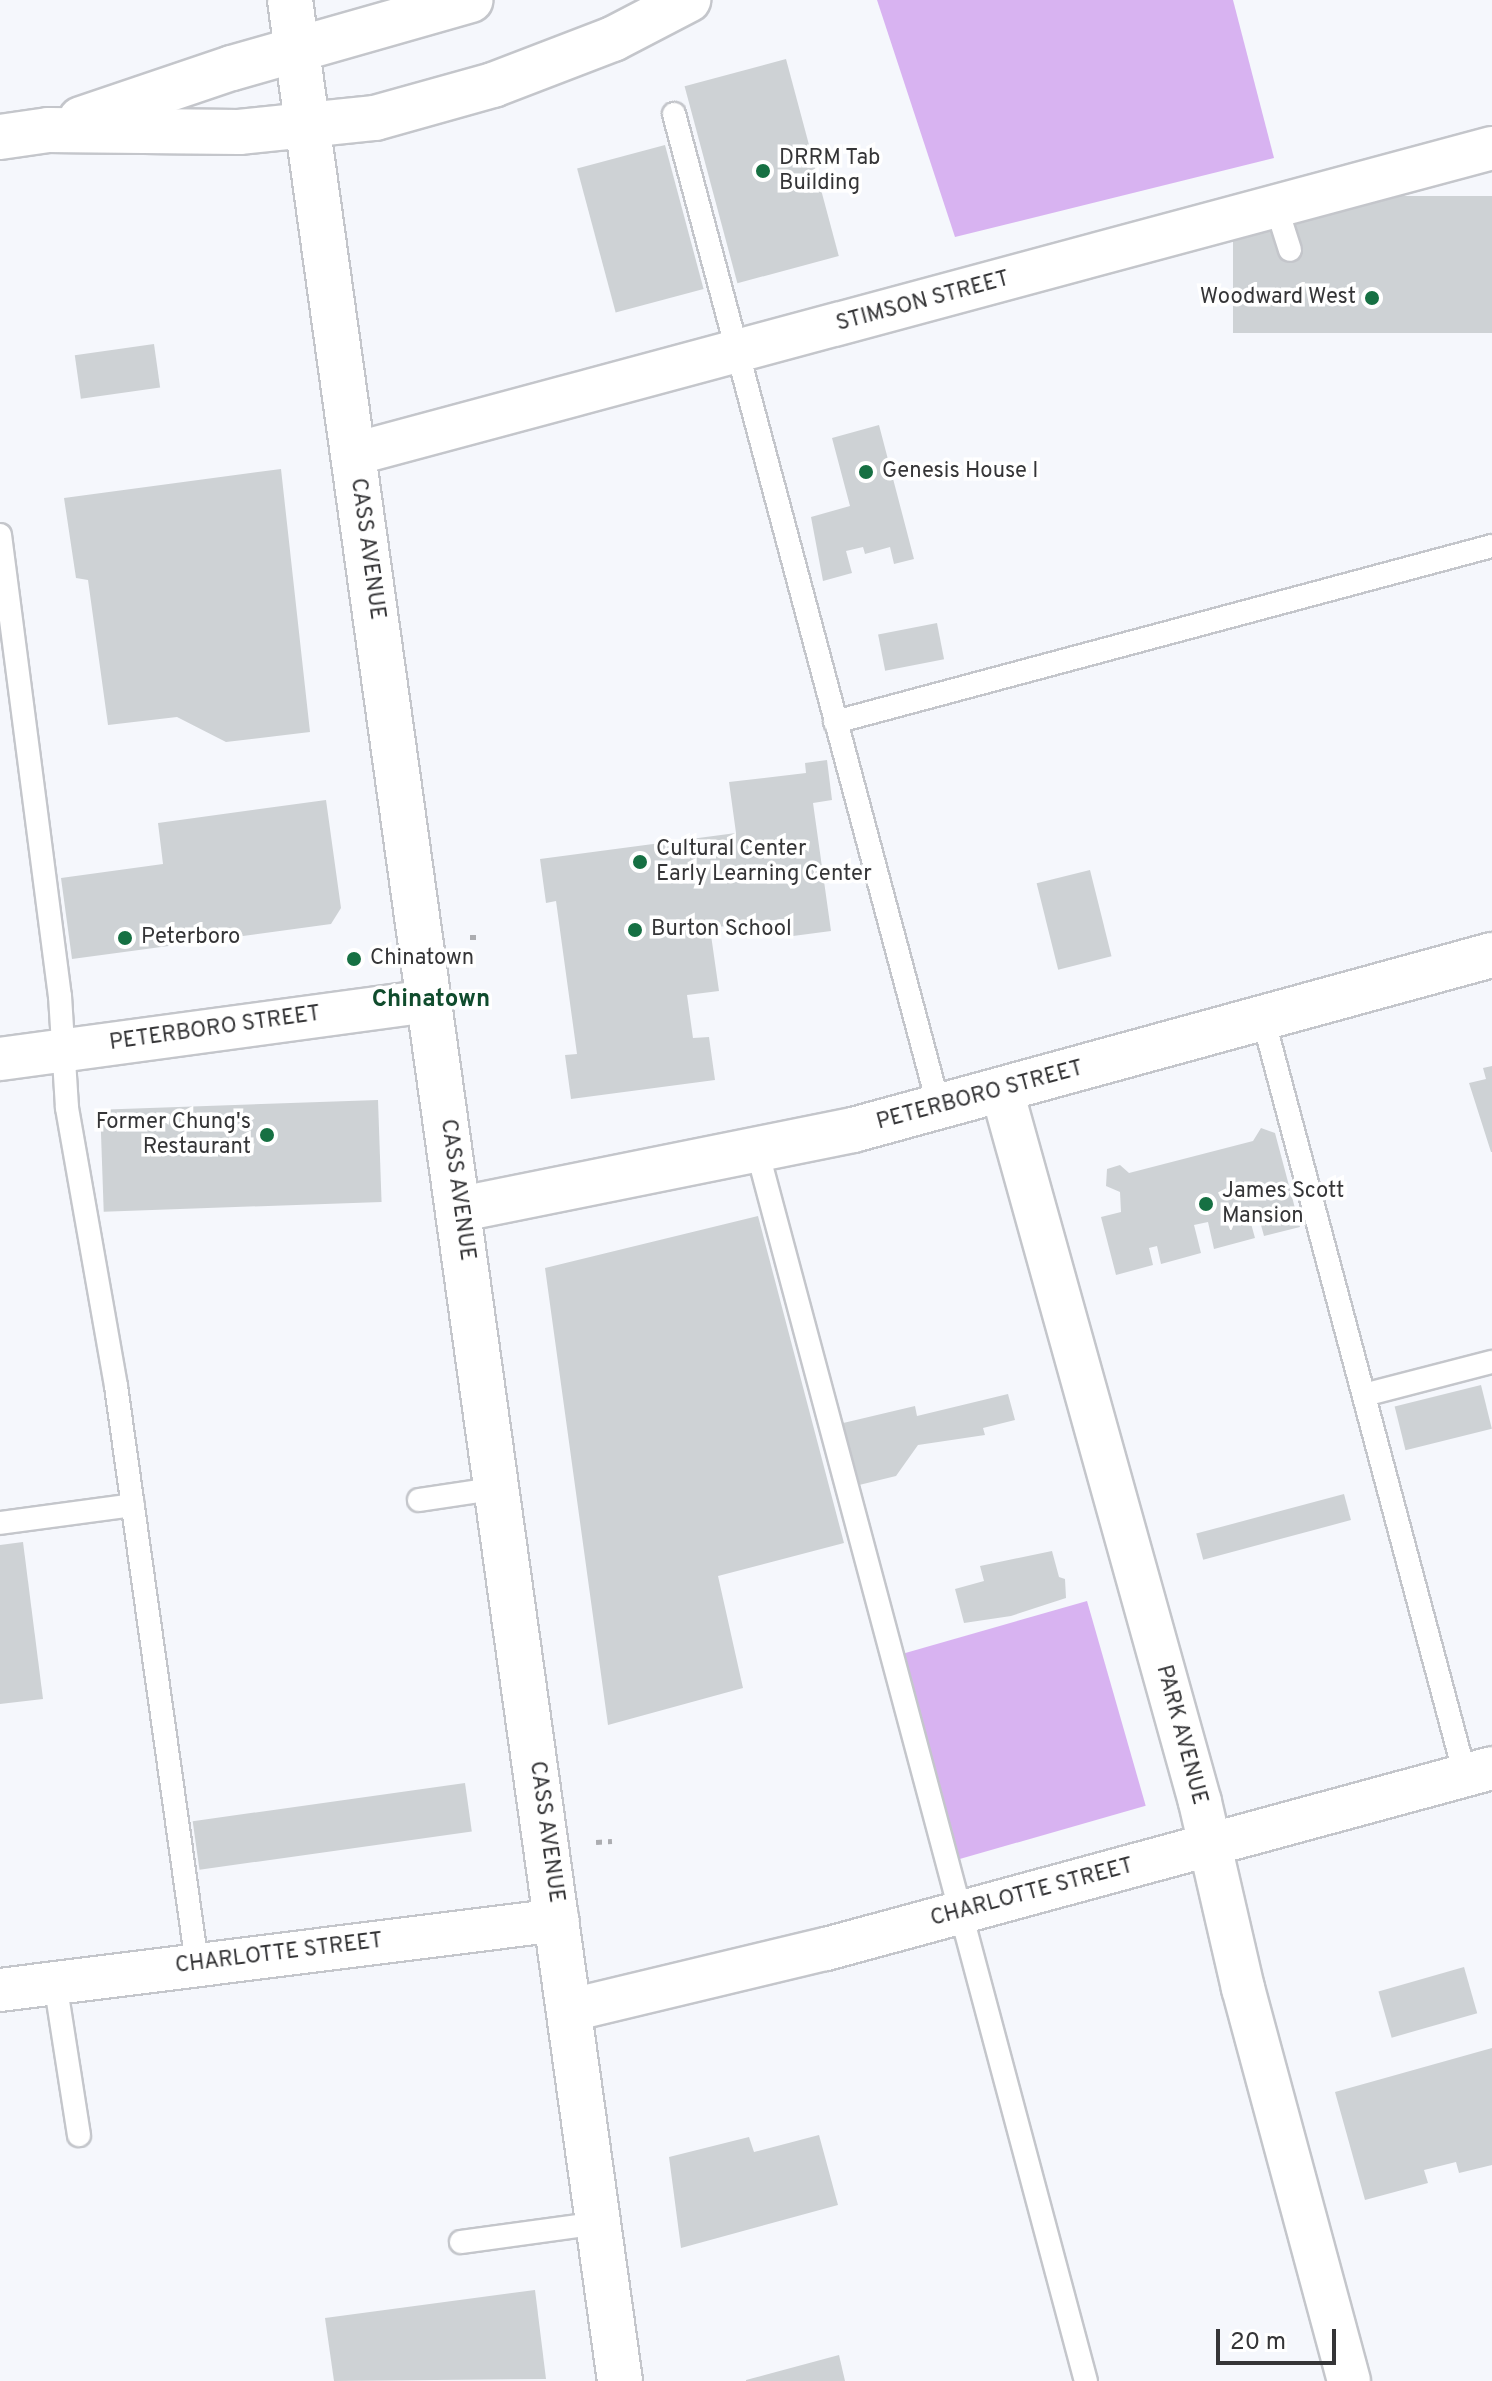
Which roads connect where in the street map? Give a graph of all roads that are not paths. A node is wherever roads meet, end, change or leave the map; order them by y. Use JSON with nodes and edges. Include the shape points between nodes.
{"nodes":[{"id":1,"x":290,"y":0,"type":"edge"},
{"id":2,"x":471,"y":0,"type":"edge"},
{"id":3,"x":683,"y":1,"type":"edge"},
{"id":4,"x":297,"y":49,"type":"junction"},
{"id":5,"x":674,"y":114,"type":"dead end"},
{"id":6,"x":308,"y":128,"type":"junction"},
{"id":7,"x":48,"y":130,"type":"junction"},
{"id":8,"x":0,"y":137,"type":"edge"},
{"id":9,"x":1492,"y":148,"type":"edge"},
{"id":10,"x":1276,"y":206,"type":"junction"},
{"id":11,"x":1290,"y":250,"type":"dead end"},
{"id":12,"x":740,"y":352,"type":"junction"},
{"id":13,"x":354,"y":454,"type":"junction"},
{"id":14,"x":0,"y":535,"type":"edge"},
{"id":15,"x":1492,"y":546,"type":"edge"},
{"id":16,"x":4,"y":589,"type":"edge"},
{"id":17,"x":835,"y":722,"type":"junction"},
{"id":18,"x":1492,"y":955,"type":"edge"},
{"id":19,"x":430,"y":1001,"type":"junction"},
{"id":20,"x":1263,"y":1018,"type":"junction"},
{"id":21,"x":64,"y":1050,"type":"junction"},
{"id":22,"x":0,"y":1059,"type":"edge"},
{"id":23,"x":1002,"y":1091,"type":"junction"},
{"id":24,"x":939,"y":1107,"type":"junction"},
{"id":25,"x":757,"y":1150,"type":"junction"},
{"id":26,"x":461,"y":1209,"type":"junction"},
{"id":27,"x":1492,"y":1362,"type":"edge"},
{"id":28,"x":1364,"y":1395,"type":"junction"},
{"id":29,"x":499,"y":1488,"type":"junction"},
{"id":30,"x":419,"y":1500,"type":"dead end"},
{"id":31,"x":133,"y":1505,"type":"junction"},
{"id":32,"x":0,"y":1523,"type":"edge"},
{"id":33,"x":1479,"y":1771,"type":"edge"},
{"id":34,"x":1210,"y":1844,"type":"junction"},
{"id":35,"x":959,"y":1912,"type":"junction"},
{"id":36,"x":558,"y":1920,"type":"junction"},
{"id":37,"x":197,"y":1964,"type":"junction"},
{"id":38,"x":55,"y":1982,"type":"junction"},
{"id":39,"x":0,"y":1990,"type":"edge"},
{"id":40,"x":571,"y":2010,"type":"junction"},
{"id":41,"x":79,"y":2135,"type":"dead end"},
{"id":42,"x":599,"y":2223,"type":"junction"},
{"id":43,"x":461,"y":2242,"type":"dead end"},
{"id":44,"x":620,"y":2381,"type":"edge"},
{"id":45,"x":1086,"y":2381,"type":"edge"},
{"id":46,"x":1349,"y":2381,"type":"edge"}],
"edges":[{"from":1,"to":4,"type":"street","name":"CASS AVENUE"},
{"from":2,"to":4,"type":"street"},
{"from":3,"to":6,"type":"street","via":[[613,39],[493,85],[394,114]]},
{"from":4,"to":6,"type":"street","name":"CASS AVENUE"},
{"from":4,"to":7,"type":"street"},
{"from":5,"to":12,"type":"lane"},
{"from":6,"to":7,"type":"street"},
{"from":6,"to":13,"type":"street","name":"CASS AVENUE"},
{"from":7,"to":8,"type":"street"},
{"from":9,"to":10,"type":"street","name":"STIMSON STREET"},
{"from":10,"to":11,"type":"lane"},
{"from":10,"to":12,"type":"street","name":"STIMSON STREET"},
{"from":12,"to":13,"type":"street","name":"STIMSON STREET"},
{"from":12,"to":17,"type":"lane"},
{"from":13,"to":19,"type":"street","name":"CASS AVENUE"},
{"from":14,"to":16,"type":"lane"},
{"from":15,"to":17,"type":"lane"},
{"from":16,"to":21,"type":"lane"},
{"from":17,"to":24,"type":"lane"},
{"from":18,"to":20,"type":"street","name":"PETERBORO STREET"},
{"from":19,"to":21,"type":"street","name":"PETERBORO STREET"},
{"from":19,"to":26,"type":"street","name":"CASS AVENUE"},
{"from":20,"to":23,"type":"street","name":"PETERBORO STREET"},
{"from":20,"to":28,"type":"lane"},
{"from":21,"to":22,"type":"street","name":"PETERBORO STREET"},
{"from":21,"to":31,"type":"lane","via":[[67,1108]]},
{"from":23,"to":24,"type":"street","name":"PETERBORO STREET"},
{"from":23,"to":34,"type":"street","name":"PARK AVENUE"},
{"from":24,"to":25,"type":"street","name":"PETERBORO STREET"},
{"from":25,"to":26,"type":"street","name":"PETERBORO STREET"},
{"from":25,"to":35,"type":"lane"},
{"from":26,"to":29,"type":"street","name":"CASS AVENUE"},
{"from":27,"to":28,"type":"lane"},
{"from":28,"to":33,"type":"lane"},
{"from":29,"to":30,"type":"lane"},
{"from":29,"to":36,"type":"street","name":"CASS AVENUE"},
{"from":31,"to":32,"type":"lane"},
{"from":31,"to":37,"type":"lane"},
{"from":33,"to":34,"type":"street","name":"CHARLOTTE STREET"},
{"from":34,"to":35,"type":"street","name":"CHARLOTTE STREET"},
{"from":34,"to":46,"type":"street","name":"PARK AVENUE","via":[[1243,1988]]},
{"from":35,"to":40,"type":"street","name":"CHARLOTTE STREET"},
{"from":35,"to":45,"type":"lane"},
{"from":36,"to":37,"type":"street","name":"CHARLOTTE STREET"},
{"from":36,"to":40,"type":"street","name":"CASS AVENUE"},
{"from":37,"to":38,"type":"street","name":"CHARLOTTE STREET"},
{"from":38,"to":39,"type":"street","name":"CHARLOTTE STREET"},
{"from":38,"to":41,"type":"lane"},
{"from":40,"to":42,"type":"street","name":"CASS AVENUE"},
{"from":42,"to":43,"type":"lane"},
{"from":42,"to":44,"type":"street","name":"CASS AVENUE"}]}
